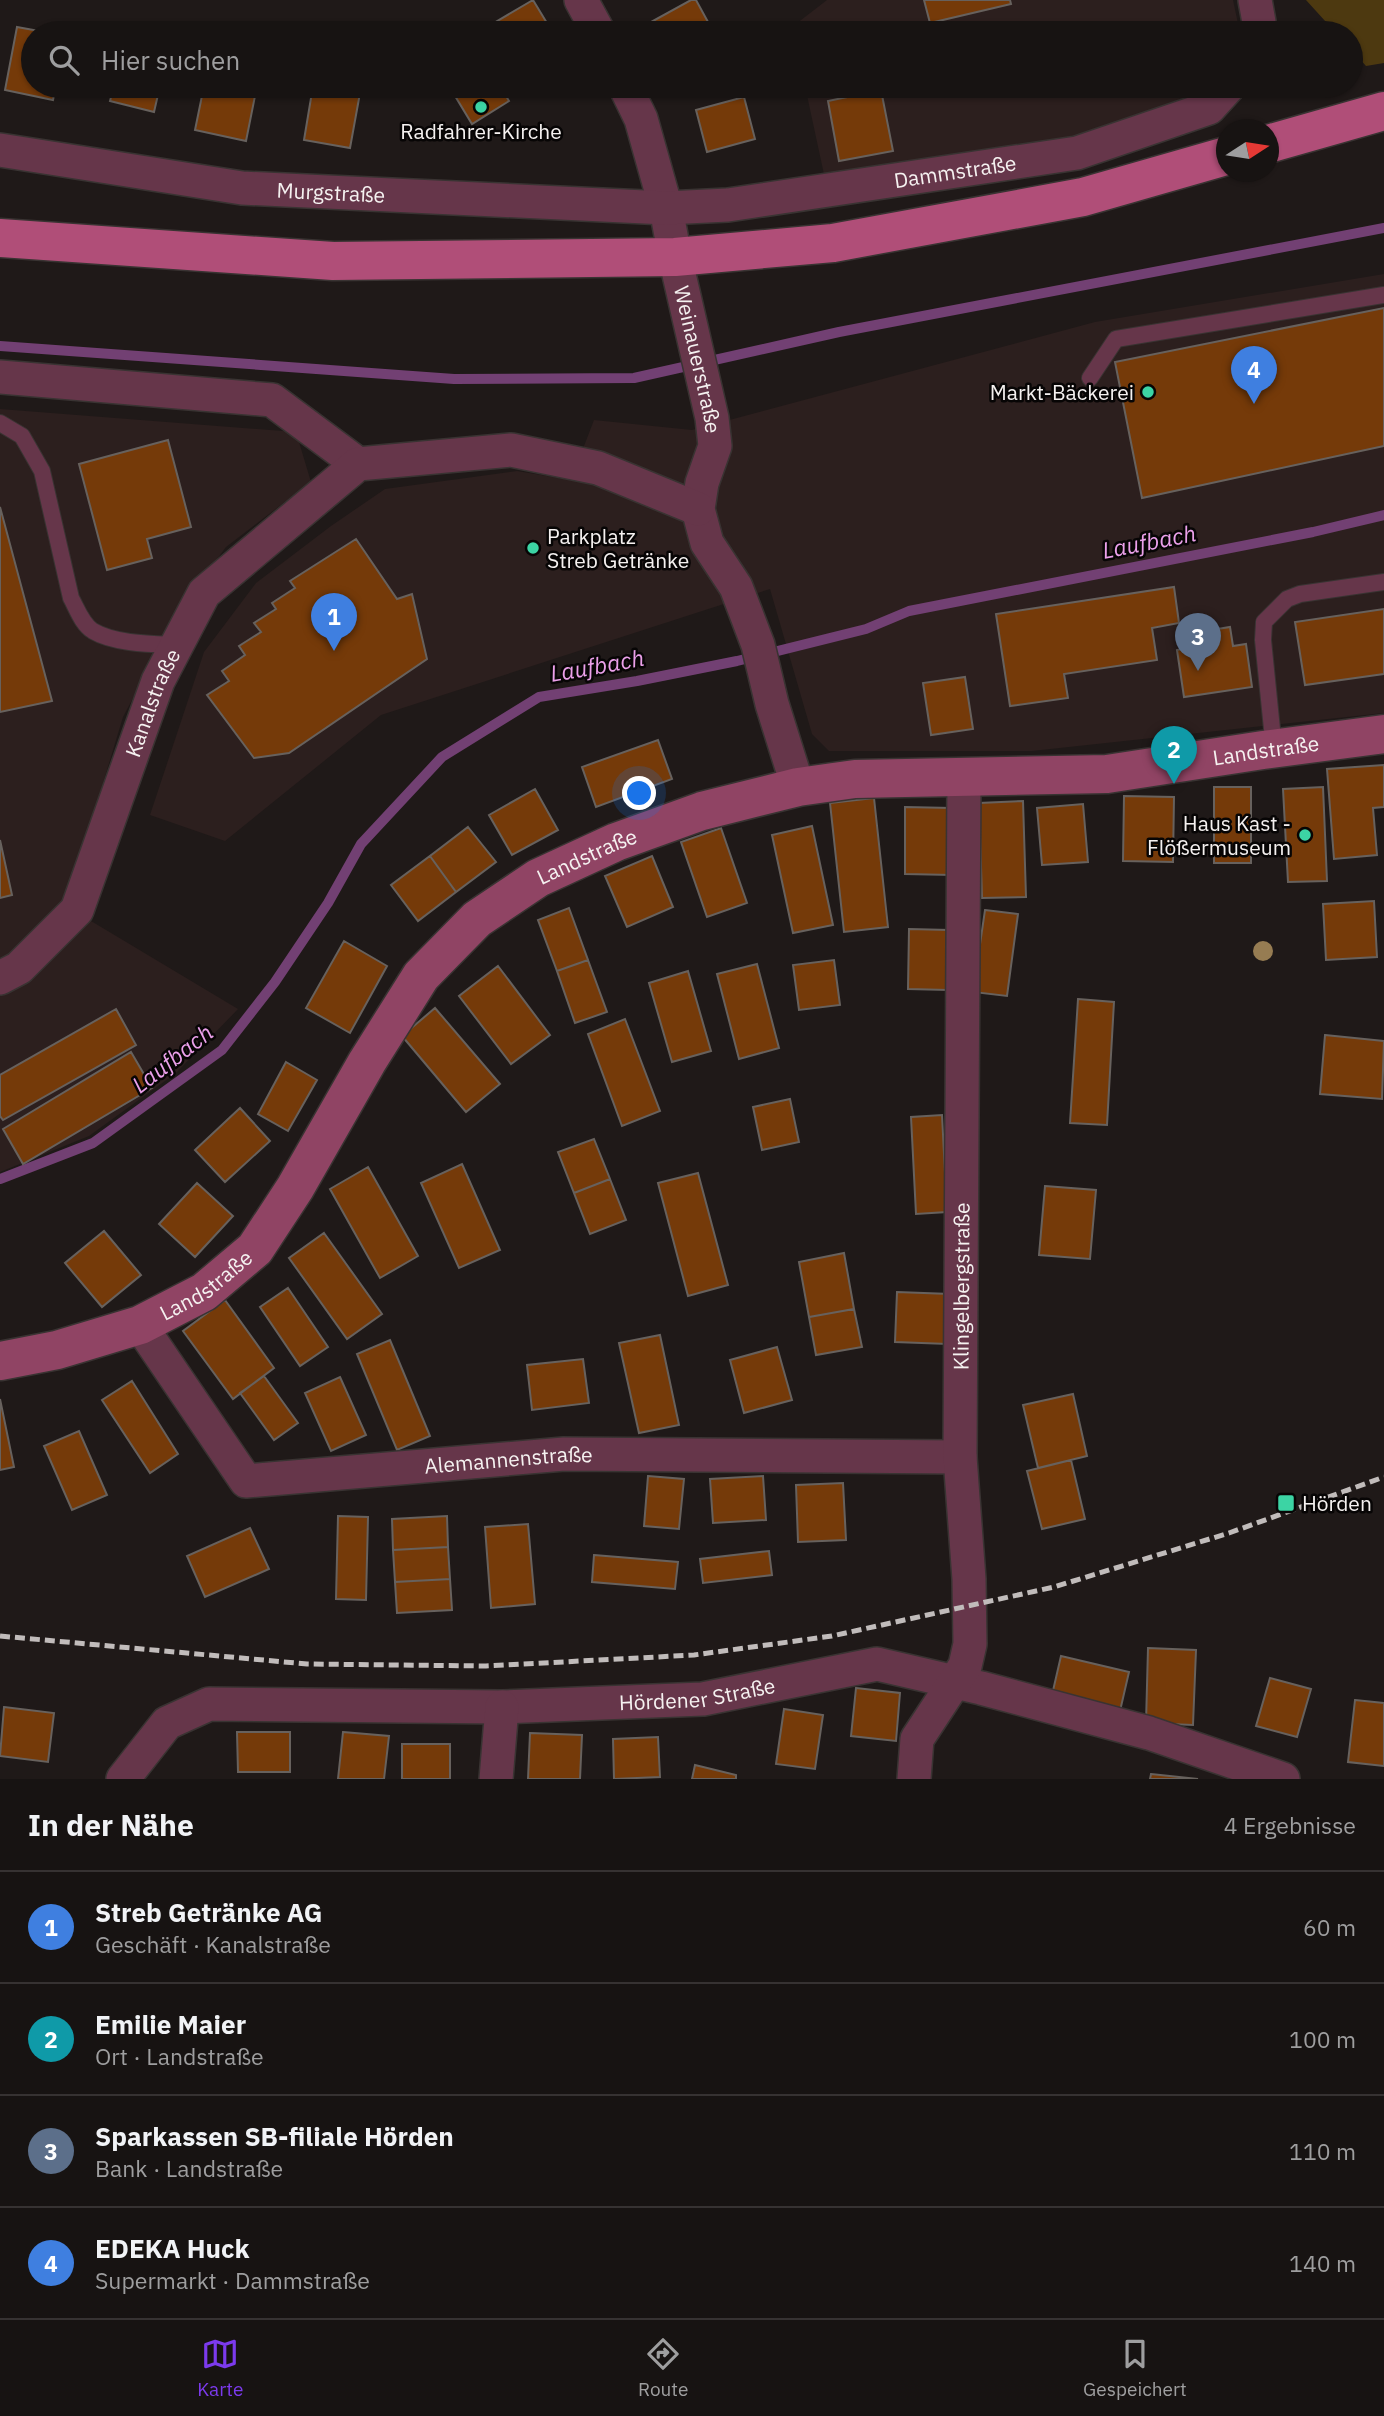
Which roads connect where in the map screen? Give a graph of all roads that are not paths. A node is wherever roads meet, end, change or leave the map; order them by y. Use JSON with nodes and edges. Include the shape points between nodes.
{"nodes":[{"id":1,"x":581,"y":0,"type":"edge"},
{"id":2,"x":1255,"y":0,"type":"edge"},
{"id":3,"x":592,"y":21,"type":"edge"},
{"id":4,"x":1259,"y":21,"type":"edge"},
{"id":5,"x":630,"y":98,"type":"edge"},
{"id":6,"x":1218,"y":98,"type":"edge"},
{"id":7,"x":1384,"y":111,"type":"edge"},
{"id":8,"x":1279,"y":141,"type":"edge"},
{"id":9,"x":0,"y":150,"type":"edge"},
{"id":10,"x":1216,"y":159,"type":"edge"},
{"id":11,"x":666,"y":208,"type":"junction"},
{"id":12,"x":0,"y":238,"type":"edge"},
{"id":13,"x":675,"y":257,"type":"junction"},
{"id":14,"x":1384,"y":295,"type":"edge"},
{"id":15,"x":0,"y":376,"type":"edge"},
{"id":16,"x":1090,"y":378,"type":"dead end"},
{"id":17,"x":0,"y":423,"type":"edge"},
{"id":18,"x":358,"y":464,"type":"junction"},
{"id":19,"x":698,"y":509,"type":"junction"},
{"id":20,"x":1384,"y":582,"type":"edge"},
{"id":21,"x":177,"y":645,"type":"junction"},
{"id":22,"x":1384,"y":734,"type":"edge"},
{"id":23,"x":1274,"y":748,"type":"junction"},
{"id":24,"x":964,"y":778,"type":"junction"},
{"id":25,"x":798,"y":788,"type":"junction"},
{"id":26,"x":0,"y":978,"type":"edge"},
{"id":27,"x":140,"y":1325,"type":"junction"},
{"id":28,"x":0,"y":1361,"type":"edge"},
{"id":29,"x":960,"y":1457,"type":"junction"},
{"id":30,"x":955,"y":1682,"type":"junction"},
{"id":31,"x":502,"y":1707,"type":"junction"},
{"id":32,"x":123,"y":1779,"type":"edge"},
{"id":33,"x":496,"y":1779,"type":"edge"},
{"id":34,"x":914,"y":1779,"type":"edge"},
{"id":35,"x":1283,"y":1779,"type":"edge"}],
"edges":[{"from":1,"to":3,"type":"street"},
{"from":2,"to":4,"type":"street"},
{"from":5,"to":11,"type":"street","name":"Weinauerstraße"},
{"from":6,"to":11,"type":"street","name":"Dammstraße","via":[[1209,107],[1077,153],[728,205]]},
{"from":7,"to":8,"type":"main road"},
{"from":9,"to":11,"type":"street","name":"Murgstraße","via":[[242,188]]},
{"from":10,"to":13,"type":"main road","via":[[1083,197],[833,243]]},
{"from":11,"to":13,"type":"street","name":"Weinauerstraße"},
{"from":12,"to":13,"type":"main road","via":[[333,261]]},
{"from":13,"to":19,"type":"street","name":"Weinauerstraße","via":[[715,446]]},
{"from":14,"to":16,"type":"lane","via":[[1116,338]]},
{"from":15,"to":18,"type":"street","via":[[272,400]]},
{"from":17,"to":21,"type":"lane","via":[[23,436],[43,471],[71,598],[80,618],[91,630],[107,636]]},
{"from":18,"to":19,"type":"street","via":[[511,450],[598,468]]},
{"from":18,"to":21,"type":"street","name":"Kanalstraße","via":[[204,593]]},
{"from":19,"to":25,"type":"street","name":"Weinauerstraße","via":[[707,543],[736,587],[758,645]]},
{"from":20,"to":23,"type":"lane","via":[[1300,594],[1287,599],[1264,622]]},
{"from":21,"to":26,"type":"street","name":"Kanalstraße","via":[[158,681],[77,910],[19,968]]},
{"from":22,"to":23,"type":"street","name":"Landstraße"},
{"from":23,"to":24,"type":"street","name":"Landstraße","via":[[1107,774]]},
{"from":24,"to":25,"type":"street","name":"Landstraße","via":[[855,779]]},
{"from":24,"to":29,"type":"street","name":"Klingelbergstraße"},
{"from":25,"to":27,"type":"street","name":"Landstraße","via":[[702,811],[616,842],[538,878],[477,919],[421,976],[254,1249],[204,1292]]},
{"from":27,"to":28,"type":"street","name":"Landstraße","via":[[57,1350]]},
{"from":27,"to":29,"type":"street","name":"Alemannenstraße","via":[[246,1481],[564,1454]]},
{"from":29,"to":30,"type":"street","name":"Klingelbergstraße","via":[[970,1644]]},
{"from":30,"to":31,"type":"street","name":"Hördener Straße","via":[[877,1664],[703,1699]]},
{"from":30,"to":34,"type":"street","name":"Klingelbergstraße","via":[[917,1739]]},
{"from":30,"to":35,"type":"street","name":"Hördener Straße","via":[[1149,1733]]},
{"from":31,"to":32,"type":"street","name":"Hördener Straße","via":[[209,1704],[167,1723]]},
{"from":31,"to":33,"type":"street"}]}
